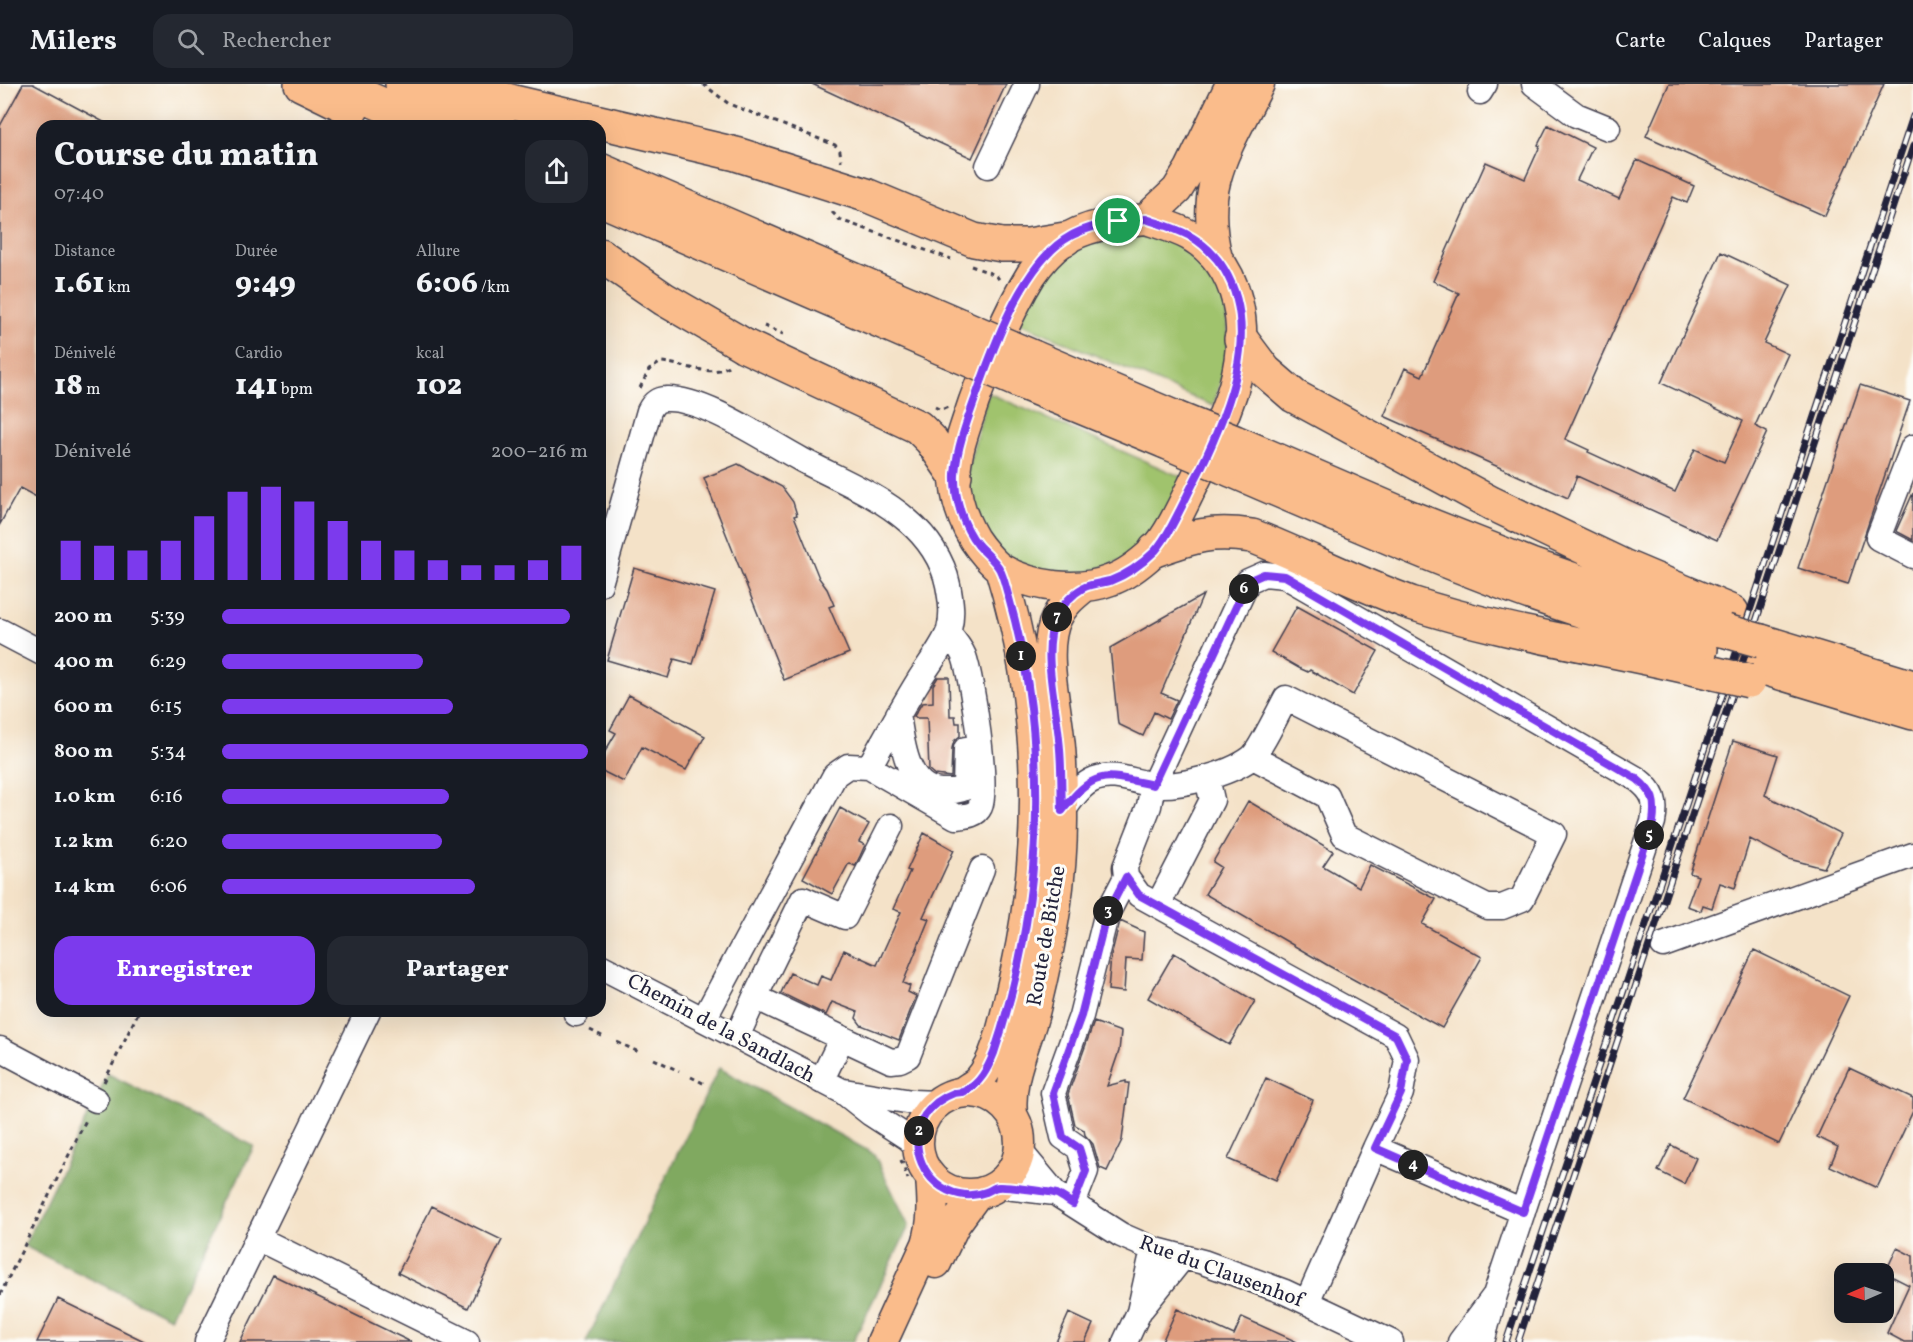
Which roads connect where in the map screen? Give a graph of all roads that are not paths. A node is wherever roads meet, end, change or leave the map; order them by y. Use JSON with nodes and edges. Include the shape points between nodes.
{"nodes":[{"id":1,"x":301,"y":84,"type":"edge"},
{"id":2,"x":336,"y":84,"type":"edge"},
{"id":3,"x":402,"y":84,"type":"edge"},
{"id":4,"x":450,"y":84,"type":"edge"},
{"id":5,"x":1027,"y":84,"type":"edge"},
{"id":6,"x":1231,"y":84,"type":"edge"},
{"id":7,"x":1260,"y":84,"type":"edge"},
{"id":8,"x":1534,"y":84,"type":"edge"},
{"id":9,"x":374,"y":120,"type":"edge"},
{"id":10,"x":418,"y":120,"type":"edge"},
{"id":11,"x":486,"y":120,"type":"edge"},
{"id":12,"x":591,"y":120,"type":"edge"},
{"id":13,"x":606,"y":124,"type":"edge"},
{"id":14,"x":1608,"y":128,"type":"dead end"},
{"id":15,"x":988,"y":166,"type":"dead end"},
{"id":16,"x":606,"y":173,"type":"edge"},
{"id":17,"x":606,"y":201,"type":"edge"},
{"id":18,"x":1146,"y":219,"type":"junction"},
{"id":19,"x":1065,"y":239,"type":"junction"},
{"id":20,"x":1217,"y":258,"type":"junction"},
{"id":21,"x":606,"y":259,"type":"edge"},
{"id":22,"x":954,"y":338,"type":"junction"},
{"id":23,"x":1242,"y":339,"type":"junction"},
{"id":24,"x":1913,"y":447,"type":"edge"},
{"id":25,"x":955,"y":475,"type":"junction"},
{"id":26,"x":1155,"y":550,"type":"junction"},
{"id":27,"x":1913,"y":556,"type":"edge"},
{"id":28,"x":606,"y":563,"type":"edge"},
{"id":29,"x":1000,"y":568,"type":"junction"},
{"id":30,"x":1084,"y":587,"type":"junction"},
{"id":31,"x":948,"y":633,"type":"junction"},
{"id":32,"x":3,"y":636,"type":"edge"},
{"id":33,"x":1722,"y":643,"type":"junction"},
{"id":34,"x":36,"y":650,"type":"edge"},
{"id":35,"x":1766,"y":656,"type":"junction"},
{"id":36,"x":1913,"y":687,"type":"edge"},
{"id":37,"x":1913,"y":713,"type":"edge"},
{"id":38,"x":898,"y":714,"type":"junction"},
{"id":39,"x":978,"y":727,"type":"junction"},
{"id":40,"x":1253,"y":757,"type":"junction"},
{"id":41,"x":869,"y":767,"type":"junction"},
{"id":42,"x":1214,"y":776,"type":"junction"},
{"id":43,"x":1153,"y":785,"type":"junction"},
{"id":44,"x":1062,"y":811,"type":"junction"},
{"id":45,"x":891,"y":826,"type":"dead end"},
{"id":46,"x":1913,"y":855,"type":"edge"},
{"id":47,"x":982,"y":869,"type":"dead end"},
{"id":48,"x":1126,"y":877,"type":"junction"},
{"id":49,"x":1158,"y":904,"type":"junction"},
{"id":50,"x":1663,"y":945,"type":"dead end"},
{"id":51,"x":606,"y":969,"type":"edge"},
{"id":52,"x":755,"y":997,"type":"junction"},
{"id":53,"x":365,"y":1017,"type":"edge"},
{"id":54,"x":704,"y":1019,"type":"junction"},
{"id":55,"x":737,"y":1037,"type":"junction"},
{"id":56,"x":842,"y":1038,"type":"junction"},
{"id":57,"x":0,"y":1049,"type":"edge"},
{"id":58,"x":831,"y":1086,"type":"junction"},
{"id":59,"x":950,"y":1097,"type":"junction"},
{"id":60,"x":96,"y":1100,"type":"road end"},
{"id":61,"x":1012,"y":1115,"type":"junction"},
{"id":62,"x":917,"y":1146,"type":"junction"},
{"id":63,"x":1375,"y":1148,"type":"junction"},
{"id":64,"x":1020,"y":1150,"type":"junction"},
{"id":65,"x":931,"y":1178,"type":"junction"},
{"id":66,"x":987,"y":1190,"type":"junction"},
{"id":67,"x":1064,"y":1198,"type":"junction"},
{"id":68,"x":1523,"y":1212,"type":"junction"},
{"id":69,"x":257,"y":1238,"type":"junction"},
{"id":70,"x":1153,"y":1249,"type":"junction"},
{"id":71,"x":1183,"y":1257,"type":"junction"},
{"id":72,"x":1495,"y":1295,"type":"junction"},
{"id":73,"x":1307,"y":1302,"type":"junction"},
{"id":74,"x":1139,"y":1312,"type":"junction"},
{"id":75,"x":207,"y":1342,"type":"edge"},
{"id":76,"x":467,"y":1342,"type":"edge"},
{"id":77,"x":882,"y":1342,"type":"edge"},
{"id":78,"x":899,"y":1342,"type":"edge"},
{"id":79,"x":1125,"y":1342,"type":"edge"},
{"id":80,"x":1391,"y":1342,"type":"edge"},
{"id":81,"x":1460,"y":1342,"type":"edge"},
{"id":82,"x":1482,"y":1342,"type":"edge"}],
"edges":[{"from":1,"to":9,"type":"highway"},
{"from":2,"to":10,"type":"highway"},
{"from":3,"to":11,"type":"highway"},
{"from":4,"to":12,"type":"highway"},
{"from":5,"to":15,"type":"street"},
{"from":6,"to":18,"type":"main road","via":[[1177,190]]},
{"from":7,"to":20,"type":"main road","via":[[1219,165],[1212,191],[1211,228]]},
{"from":8,"to":14,"type":"street","via":[[1576,115]]},
{"from":13,"to":19,"type":"highway","via":[[736,154],[866,195],[974,240],[1019,245]]},
{"from":16,"to":22,"type":"highway"},
{"from":17,"to":22,"type":"highway"},
{"from":18,"to":19,"type":"main road","via":[[1095,226]]},
{"from":18,"to":20,"type":"main road","via":[[1191,236]]},
{"from":19,"to":25,"type":"main road","via":[[1032,274],[990,357],[964,431]]},
{"from":20,"to":23,"type":"main road","via":[[1232,284]]},
{"from":21,"to":25,"type":"highway","via":[[664,299],[742,344],[918,427]]},
{"from":22,"to":33,"type":"highway","bridge":true,"via":[[1230,454],[1402,514]]},
{"from":23,"to":26,"type":"main road","via":[[1234,386],[1209,450],[1175,520]]},
{"from":23,"to":33,"type":"highway","via":[[1265,371],[1294,396],[1491,503],[1623,566]]},
{"from":24,"to":27,"type":"street","via":[[1878,538]]},
{"from":25,"to":29,"type":"main road","via":[[958,501],[968,528]]},
{"from":26,"to":30,"type":"main road","via":[[1130,571]]},
{"from":26,"to":33,"type":"highway","via":[[1193,536],[1234,533],[1252,536],[1412,603],[1546,637],[1661,660]]},
{"from":28,"to":31,"type":"street","via":[[649,411],[657,401],[669,398],[714,412],[873,496],[907,520],[925,537],[947,582],[953,614]]},
{"from":29,"to":30,"type":"main road","via":[[1031,581]]},
{"from":29,"to":59,"type":"main road","name":"Route de Bitche","via":[[1015,625],[1034,741],[1036,813],[1032,880],[1018,967],[989,1065],[978,1082]]},
{"from":30,"to":44,"type":"main road","name":"Route de Bitche","via":[[1056,618],[1050,637]]},
{"from":31,"to":38,"type":"street"},
{"from":31,"to":39,"type":"street","via":[[965,659]]},
{"from":32,"to":34,"type":"street"},
{"from":33,"to":35,"type":"highway","bridge":true},
{"from":33,"to":35,"type":"highway","bridge":true},
{"from":35,"to":36,"type":"highway"},
{"from":35,"to":37,"type":"highway"},
{"from":38,"to":39,"type":"street","via":[[904,752],[914,775],[927,788],[937,790],[965,788],[965,743]]},
{"from":38,"to":41,"type":"street"},
{"from":39,"to":41,"type":"street","via":[[984,792],[980,809],[971,815],[956,817]]},
{"from":40,"to":40,"type":"street","via":[[1286,698],[1554,834],[1522,899],[1502,907],[1487,907],[1344,835],[1327,796]]},
{"from":40,"to":42,"type":"street"},
{"from":41,"to":54,"type":"street","via":[[848,766],[835,775]]},
{"from":42,"to":43,"type":"street"},
{"from":42,"to":49,"type":"street","via":[[1212,800]]},
{"from":43,"to":44,"type":"street","via":[[1113,776],[1093,779]]},
{"from":43,"to":48,"type":"street","via":[[1149,806],[1125,867]]},
{"from":43,"to":68,"type":"street","via":[[1248,581],[1264,574],[1285,576],[1647,787],[1654,802],[1653,822]]},
{"from":44,"to":61,"type":"main road","name":"Route de Bitche","via":[[1049,951],[1014,1076]]},
{"from":45,"to":52,"type":"street","via":[[844,917],[803,899]]},
{"from":46,"to":50,"type":"street"},
{"from":47,"to":56,"type":"street","via":[[908,1056],[891,1060]]},
{"from":48,"to":49,"type":"street","via":[[1139,895]]},
{"from":48,"to":67,"type":"street","via":[[1106,916],[1081,1016],[1053,1093],[1063,1137],[1079,1148],[1086,1171]]},
{"from":49,"to":63,"type":"street","via":[[1396,1036],[1407,1059],[1401,1093]]},
{"from":51,"to":54,"type":"street","name":"Chemin de la Sandlach"},
{"from":52,"to":55,"type":"street"},
{"from":52,"to":56,"type":"street"},
{"from":53,"to":69,"type":"street"},
{"from":54,"to":55,"type":"street","name":"Chemin de la Sandlach"},
{"from":55,"to":58,"type":"street","name":"Chemin de la Sandlach"},
{"from":56,"to":58,"type":"street"},
{"from":57,"to":60,"type":"street"},
{"from":58,"to":59,"type":"street","name":"Chemin de la Sandlach","via":[[912,1102]]},
{"from":58,"to":62,"type":"street","name":"Chemin de la Sandlach"},
{"from":59,"to":61,"type":"main road","via":[[975,1092],[996,1099]]},
{"from":59,"to":62,"type":"main road","via":[[925,1115]]},
{"from":61,"to":64,"type":"main road"},
{"from":62,"to":65,"type":"main road","via":[[921,1164]]},
{"from":63,"to":68,"type":"street"},
{"from":63,"to":73,"type":"street"},
{"from":64,"to":66,"type":"main road","via":[[1012,1171]]},
{"from":64,"to":67,"type":"street","name":"Rue du Clausenhof"},
{"from":65,"to":66,"type":"main road","via":[[944,1189],[960,1194]]},
{"from":65,"to":77,"type":"main road","via":[[932,1228]]},
{"from":66,"to":67,"type":"street","name":"Rue du Clausenhof"},
{"from":66,"to":78,"type":"main road","via":[[955,1224]]},
{"from":67,"to":70,"type":"street","name":"Rue du Clausenhof","via":[[1121,1235]]},
{"from":68,"to":72,"type":"street"},
{"from":69,"to":75,"type":"street"},
{"from":69,"to":76,"type":"street"},
{"from":70,"to":71,"type":"street","name":"Rue du Clausenhof"},
{"from":70,"to":74,"type":"street"},
{"from":71,"to":73,"type":"street","name":"Rue du Clausenhof"},
{"from":71,"to":74,"type":"street"},
{"from":72,"to":81,"type":"street"},
{"from":72,"to":82,"type":"street"},
{"from":73,"to":80,"type":"street","name":"Rue du Clausenhof"},
{"from":74,"to":79,"type":"street"}]}
